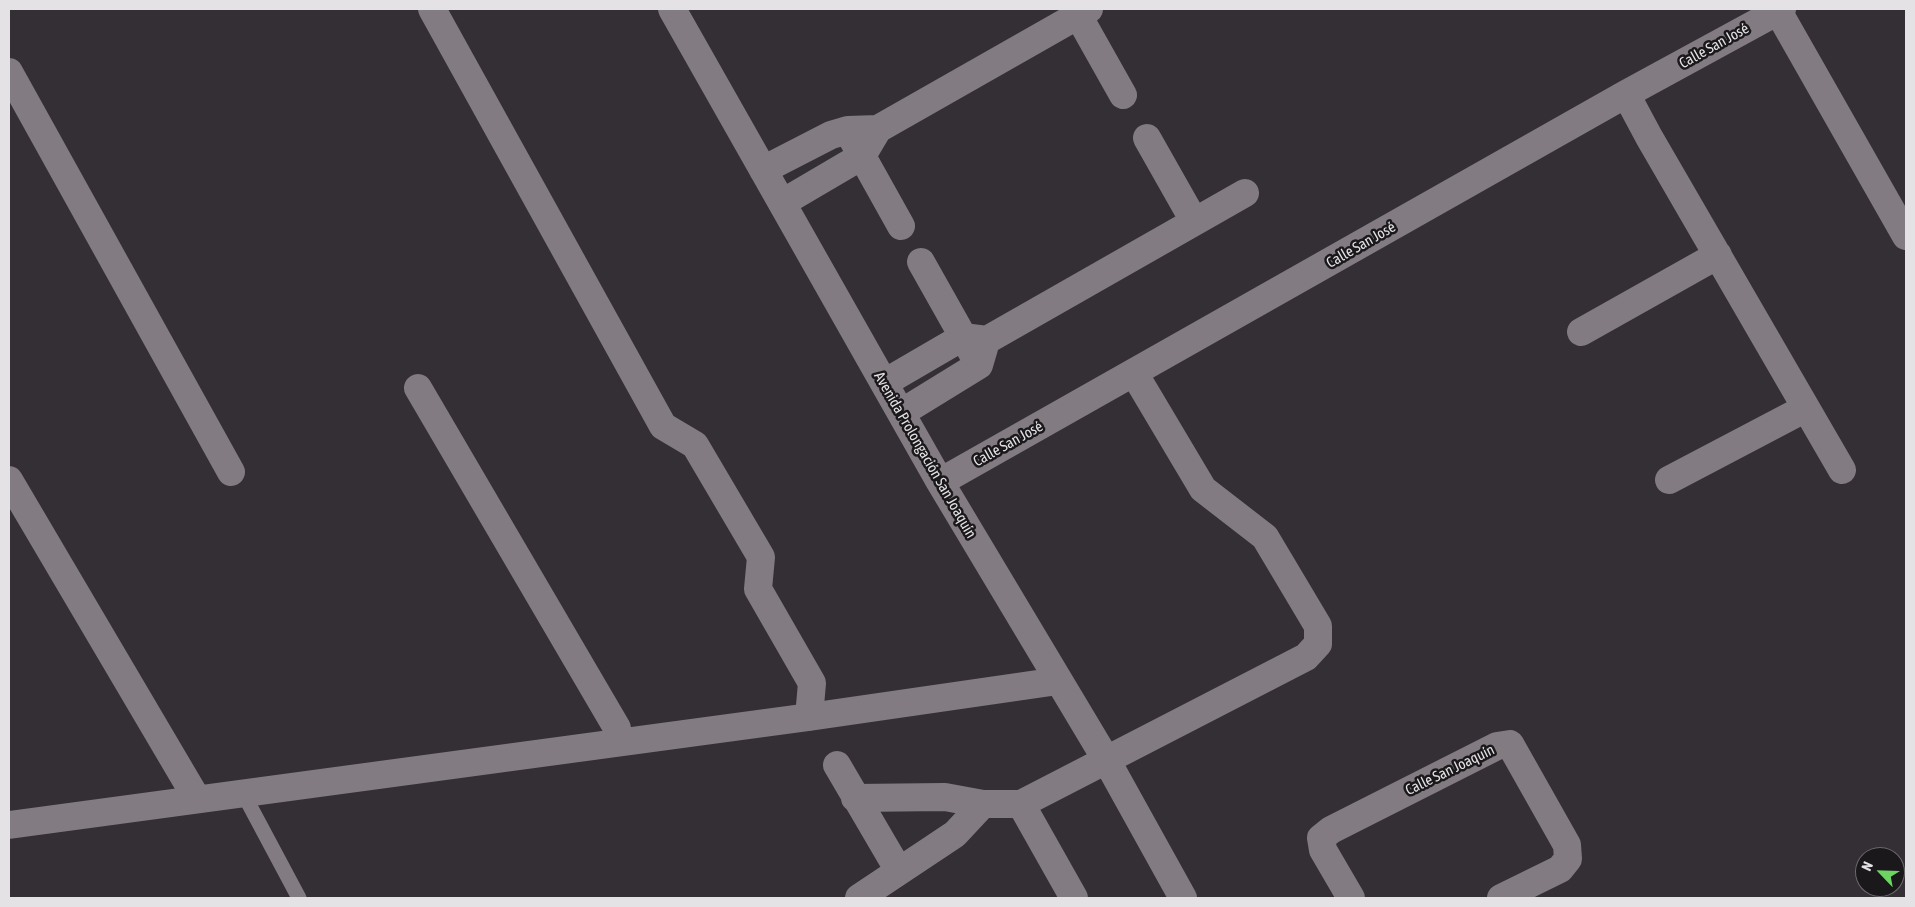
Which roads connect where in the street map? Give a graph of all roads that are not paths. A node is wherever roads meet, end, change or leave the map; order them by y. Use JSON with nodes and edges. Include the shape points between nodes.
{"nodes":[{"id":1,"x":432,"y":9,"type":"edge"},
{"id":2,"x":672,"y":9,"type":"edge"},
{"id":3,"x":1780,"y":10,"type":"edge"},
{"id":4,"x":1084,"y":12,"type":"edge"},
{"id":5,"x":9,"y":72,"type":"edge"},
{"id":6,"x":1626,"y":94,"type":"junction"},
{"id":7,"x":1123,"y":95,"type":"dead end"},
{"id":8,"x":878,"y":129,"type":"junction"},
{"id":9,"x":848,"y":130,"type":"junction"},
{"id":10,"x":1147,"y":138,"type":"dead end"},
{"id":11,"x":862,"y":156,"type":"junction"},
{"id":12,"x":763,"y":170,"type":"junction"},
{"id":13,"x":1245,"y":193,"type":"dead end"},
{"id":14,"x":782,"y":203,"type":"junction"},
{"id":15,"x":1194,"y":222,"type":"junction"},
{"id":16,"x":901,"y":226,"type":"dead end"},
{"id":17,"x":1906,"y":236,"type":"edge"},
{"id":18,"x":1718,"y":255,"type":"junction"},
{"id":19,"x":921,"y":262,"type":"dead end"},
{"id":20,"x":1581,"y":332,"type":"dead end"},
{"id":21,"x":976,"y":347,"type":"junction"},
{"id":22,"x":1134,"y":373,"type":"junction"},
{"id":23,"x":884,"y":383,"type":"junction"},
{"id":24,"x":418,"y":388,"type":"dead end"},
{"id":25,"x":1806,"y":408,"type":"junction"},
{"id":26,"x":901,"y":413,"type":"junction"},
{"id":27,"x":1842,"y":470,"type":"dead end"},
{"id":28,"x":231,"y":472,"type":"dead end"},
{"id":29,"x":9,"y":480,"type":"edge"},
{"id":30,"x":1669,"y":480,"type":"dead end"},
{"id":31,"x":940,"y":482,"type":"junction"},
{"id":32,"x":1058,"y":681,"type":"junction"},
{"id":33,"x":809,"y":717,"type":"junction"},
{"id":34,"x":617,"y":741,"type":"junction"},
{"id":35,"x":1107,"y":761,"type":"junction"},
{"id":36,"x":837,"y":764,"type":"dead end"},
{"id":37,"x":243,"y":793,"type":"junction"},
{"id":38,"x":855,"y":798,"type":"junction"},
{"id":39,"x":197,"y":799,"type":"junction"},
{"id":40,"x":983,"y":804,"type":"junction"},
{"id":41,"x":1021,"y":804,"type":"junction"},
{"id":42,"x":9,"y":826,"type":"edge"},
{"id":43,"x":899,"y":871,"type":"junction"},
{"id":44,"x":298,"y":898,"type":"edge"},
{"id":45,"x":859,"y":898,"type":"edge"},
{"id":46,"x":1074,"y":898,"type":"edge"},
{"id":47,"x":1183,"y":898,"type":"edge"},
{"id":48,"x":1351,"y":898,"type":"edge"},
{"id":49,"x":1501,"y":898,"type":"edge"}],
"edges":[{"from":1,"to":33,"type":"street","via":[[663,426],[695,444],[761,557],[758,589],[812,683]]},
{"from":2,"to":12,"type":"street","name":"Avenida Prolongación San Joaquín"},
{"from":3,"to":6,"type":"street","name":"Calle San José"},
{"from":3,"to":17,"type":"street"},
{"from":4,"to":7,"type":"street"},
{"from":4,"to":8,"type":"street"},
{"from":5,"to":28,"type":"street"},
{"from":6,"to":18,"type":"street"},
{"from":6,"to":22,"type":"street","name":"Calle San José"},
{"from":8,"to":9,"type":"street"},
{"from":8,"to":11,"type":"street"},
{"from":9,"to":11,"type":"street"},
{"from":9,"to":12,"type":"street","via":[[831,135]]},
{"from":10,"to":15,"type":"street"},
{"from":11,"to":14,"type":"street"},
{"from":11,"to":16,"type":"street"},
{"from":12,"to":14,"type":"street","name":"Avenida Prolongación San Joaquín"},
{"from":13,"to":15,"type":"street"},
{"from":14,"to":23,"type":"street","name":"Avenida Prolongación San Joaquín"},
{"from":15,"to":21,"type":"street"},
{"from":18,"to":20,"type":"street"},
{"from":18,"to":25,"type":"street"},
{"from":19,"to":21,"type":"street"},
{"from":21,"to":23,"type":"street"},
{"from":21,"to":26,"type":"street"},
{"from":22,"to":31,"type":"street","name":"Calle San José"},
{"from":22,"to":35,"type":"street","via":[[1202,489],[1265,538],[1318,626],[1318,644],[1306,657]]},
{"from":23,"to":26,"type":"street","name":"Avenida Prolongación San Joaquín"},
{"from":24,"to":34,"type":"street","via":[[617,728]]},
{"from":25,"to":27,"type":"street"},
{"from":25,"to":30,"type":"street"},
{"from":26,"to":31,"type":"street","name":"Avenida Prolongación San Joaquín"},
{"from":29,"to":39,"type":"street"},
{"from":31,"to":32,"type":"street","name":"Avenida Prolongación San Joaquín"},
{"from":32,"to":33,"type":"street"},
{"from":32,"to":35,"type":"street","name":"Avenida Prolongación San Joaquín"},
{"from":33,"to":34,"type":"street"},
{"from":34,"to":37,"type":"street"},
{"from":35,"to":41,"type":"street"},
{"from":35,"to":47,"type":"street","name":"Avenida Prolongación San Joaquín"},
{"from":36,"to":38,"type":"street"},
{"from":37,"to":39,"type":"street"},
{"from":37,"to":44,"type":"lane"},
{"from":38,"to":40,"type":"street","via":[[945,797]]},
{"from":38,"to":43,"type":"street"},
{"from":39,"to":42,"type":"street"},
{"from":40,"to":41,"type":"street"},
{"from":40,"to":43,"type":"street","via":[[955,834]]},
{"from":41,"to":46,"type":"street"},
{"from":43,"to":45,"type":"street"},
{"from":48,"to":49,"type":"street","name":"Calle San Joaquín","via":[[1323,850],[1320,838],[1497,746],[1510,744],[1567,845],[1568,860],[1560,869]]}]}
